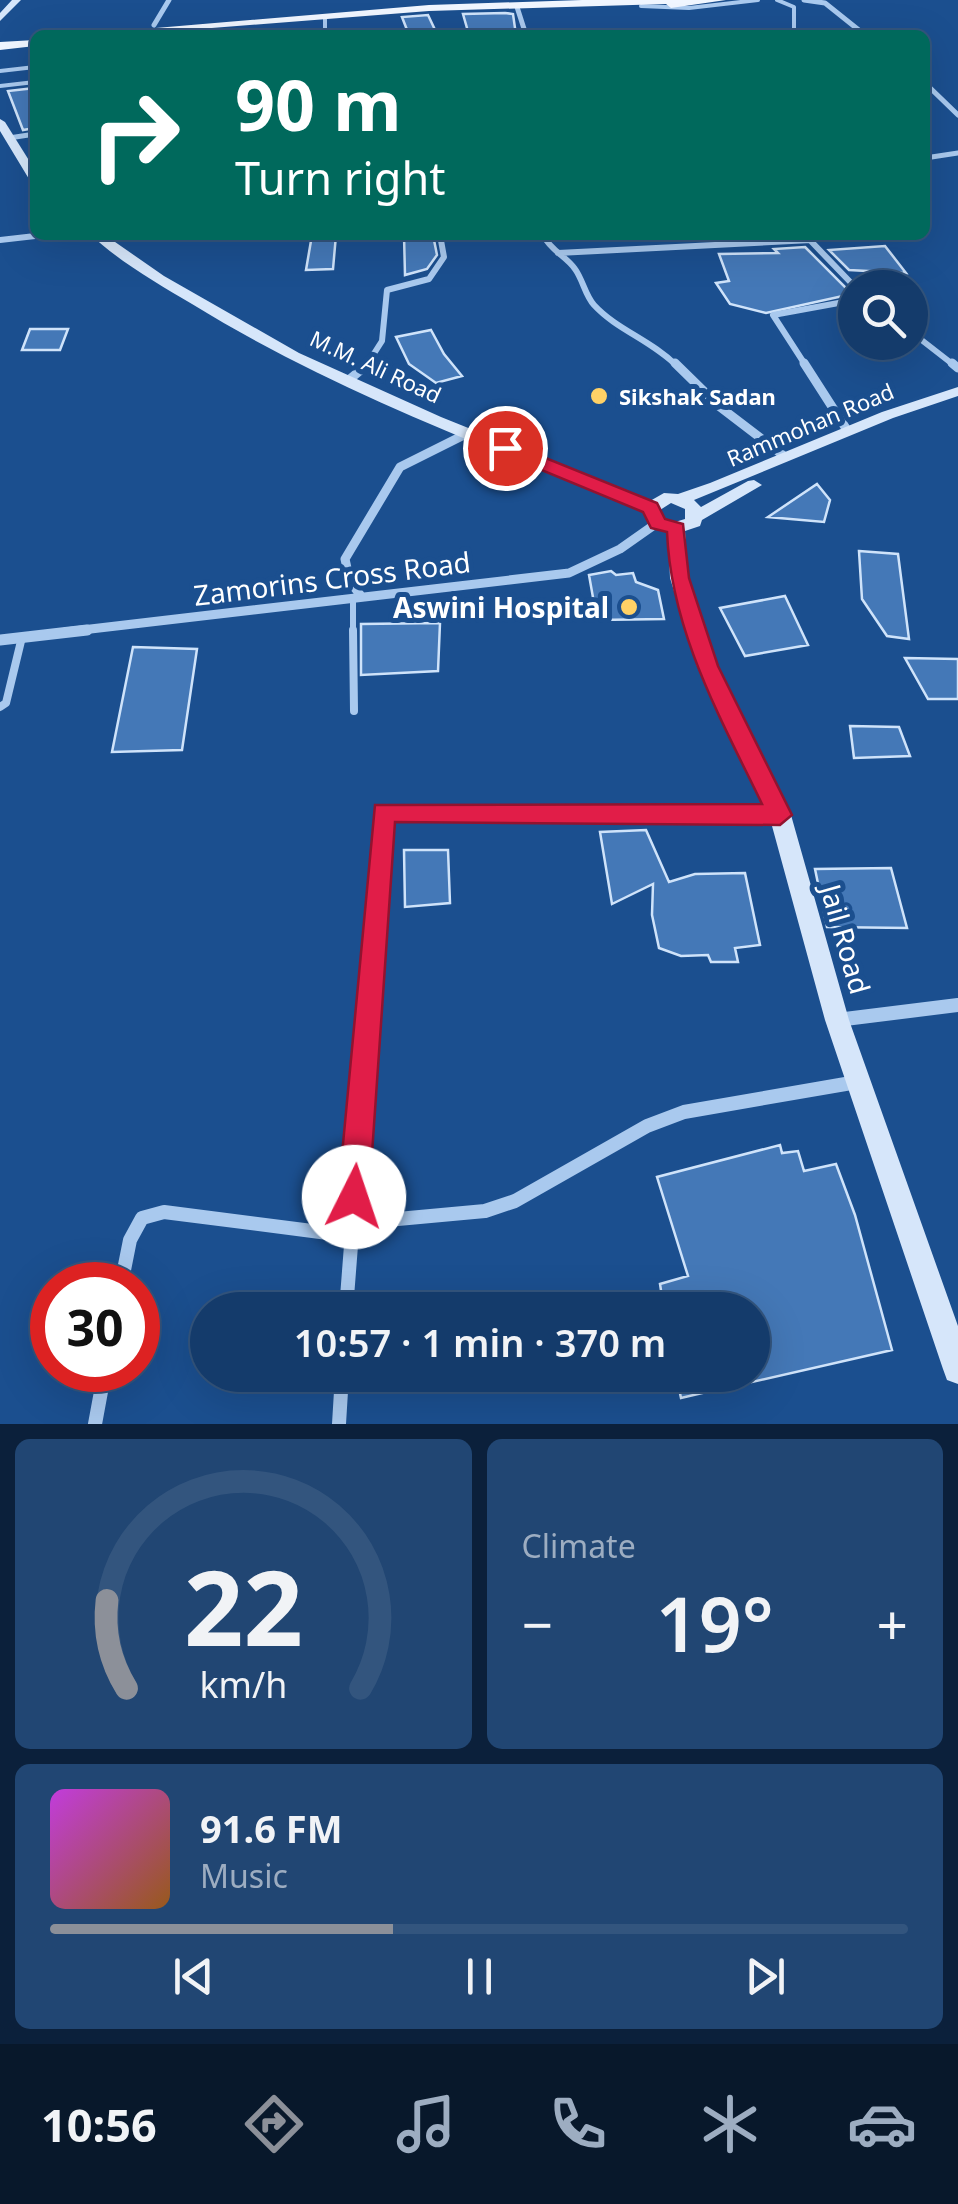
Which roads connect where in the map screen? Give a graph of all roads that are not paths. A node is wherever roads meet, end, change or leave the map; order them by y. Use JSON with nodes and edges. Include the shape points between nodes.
{"nodes":[{"id":1,"x":17,"y":0,"type":"edge"},
{"id":2,"x":169,"y":0,"type":"edge"},
{"id":3,"x":686,"y":0,"type":"edge"},
{"id":4,"x":721,"y":0,"type":"edge"},
{"id":5,"x":758,"y":0,"type":"edge"},
{"id":6,"x":777,"y":0,"type":"edge"},
{"id":7,"x":804,"y":0,"type":"edge"},
{"id":8,"x":574,"y":2,"type":"edge"},
{"id":9,"x":641,"y":6,"type":"junction"},
{"id":10,"x":518,"y":8,"type":"junction"},
{"id":11,"x":0,"y":18,"type":"edge"},
{"id":12,"x":325,"y":18,"type":"junction"},
{"id":13,"x":154,"y":25,"type":"dead end"},
{"id":14,"x":142,"y":30,"type":"edge"},
{"id":15,"x":178,"y":30,"type":"edge"},
{"id":16,"x":325,"y":30,"type":"edge"},
{"id":17,"x":525,"y":30,"type":"edge"},
{"id":18,"x":794,"y":30,"type":"edge"},
{"id":19,"x":859,"y":30,"type":"edge"},
{"id":20,"x":30,"y":41,"type":"edge"},
{"id":21,"x":0,"y":44,"type":"edge"},
{"id":22,"x":30,"y":68,"type":"edge"},
{"id":23,"x":0,"y":71,"type":"edge"},
{"id":24,"x":30,"y":83,"type":"edge"},
{"id":25,"x":0,"y":86,"type":"edge"},
{"id":26,"x":930,"y":88,"type":"edge"},
{"id":27,"x":958,"y":115,"type":"edge"},
{"id":28,"x":0,"y":122,"type":"edge"},
{"id":29,"x":30,"y":135,"type":"edge"},
{"id":30,"x":10,"y":138,"type":"junction"},
{"id":31,"x":958,"y":153,"type":"edge"},
{"id":32,"x":930,"y":157,"type":"edge"},
{"id":33,"x":30,"y":171,"type":"edge"},
{"id":34,"x":30,"y":237,"type":"edge"},
{"id":35,"x":0,"y":240,"type":"edge"},
{"id":36,"x":104,"y":240,"type":"edge"},
{"id":37,"x":441,"y":240,"type":"edge"},
{"id":38,"x":548,"y":240,"type":"edge"},
{"id":39,"x":761,"y":240,"type":"edge"},
{"id":40,"x":811,"y":240,"type":"edge"},
{"id":41,"x":558,"y":253,"type":"junction"},
{"id":42,"x":839,"y":270,"type":"edge"},
{"id":43,"x":838,"y":303,"type":"edge"},
{"id":44,"x":928,"y":345,"type":"edge"},
{"id":45,"x":958,"y":368,"type":"edge"},
{"id":46,"x":350,"y":378,"type":"junction"},
{"id":47,"x":958,"y":391,"type":"edge"},
{"id":48,"x":958,"y":399,"type":"edge"},
{"id":49,"x":847,"y":430,"type":"junction"},
{"id":50,"x":468,"y":433,"type":"junction"},
{"id":51,"x":784,"y":456,"type":"junction"},
{"id":52,"x":681,"y":499,"type":"junction"},
{"id":53,"x":670,"y":519,"type":"junction"},
{"id":54,"x":357,"y":598,"type":"junction"},
{"id":55,"x":22,"y":637,"type":"junction"},
{"id":56,"x":0,"y":640,"type":"edge"},
{"id":57,"x":0,"y":707,"type":"edge"},
{"id":58,"x":354,"y":711,"type":"dead end"},
{"id":59,"x":780,"y":815,"type":"junction"},
{"id":60,"x":958,"y":1005,"type":"edge"},
{"id":61,"x":838,"y":1020,"type":"junction"},
{"id":62,"x":859,"y":1082,"type":"junction"},
{"id":63,"x":350,"y":1236,"type":"junction"},
{"id":64,"x":126,"y":1262,"type":"edge"},
{"id":65,"x":347,"y":1292,"type":"edge"},
{"id":66,"x":958,"y":1369,"type":"edge"},
{"id":67,"x":101,"y":1392,"type":"edge"},
{"id":68,"x":341,"y":1392,"type":"edge"},
{"id":69,"x":95,"y":1424,"type":"edge"},
{"id":70,"x":339,"y":1424,"type":"edge"}],
"edges":[{"from":1,"to":11,"type":"main road"},
{"from":2,"to":13,"type":"street"},
{"from":3,"to":8,"type":"main road"},
{"from":4,"to":9,"type":"main road"},
{"from":5,"to":9,"type":"lane"},
{"from":6,"to":18,"type":"lane","via":[[794,7]]},
{"from":7,"to":19,"type":"street","via":[[825,3]]},
{"from":8,"to":10,"type":"main road"},
{"from":9,"to":10,"type":"main road"},
{"from":10,"to":12,"type":"main road"},
{"from":10,"to":14,"type":"main road"},
{"from":10,"to":17,"type":"street"},
{"from":12,"to":15,"type":"main road"},
{"from":12,"to":16,"type":"lane"},
{"from":20,"to":21,"type":"main road"},
{"from":22,"to":23,"type":"lane"},
{"from":24,"to":25,"type":"lane"},
{"from":26,"to":27,"type":"street"},
{"from":28,"to":30,"type":"main road"},
{"from":29,"to":30,"type":"street"},
{"from":30,"to":33,"type":"main road"},
{"from":31,"to":32,"type":"street"},
{"from":34,"to":35,"type":"street"},
{"from":36,"to":46,"type":"main road","name":"M.M. Ali Road","via":[[191,300]]},
{"from":37,"to":46,"type":"street","via":[[444,257],[429,279],[387,290],[384,344]]},
{"from":38,"to":41,"type":"street"},
{"from":39,"to":41,"type":"street"},
{"from":40,"to":42,"type":"street"},
{"from":41,"to":51,"type":"street","via":[[574,267],[592,303],[654,342],[720,407]]},
{"from":43,"to":49,"type":"street","via":[[774,315]]},
{"from":44,"to":45,"type":"street"},
{"from":46,"to":50,"type":"main road","name":"M.M. Ali Road"},
{"from":47,"to":49,"type":"main road","name":"Rammohan Road"},
{"from":48,"to":53,"type":"main road","name":"Rammohan Road","via":[[853,437]]},
{"from":49,"to":51,"type":"main road","name":"Rammohan Road"},
{"from":50,"to":53,"type":"main road","name":"M.M. Ali Road"},
{"from":50,"to":54,"type":"street","via":[[400,466],[345,559]]},
{"from":51,"to":52,"type":"main road","name":"Rammohan Road"},
{"from":52,"to":53,"type":"main road","via":[[693,506]]},
{"from":52,"to":53,"type":"main road","name":"Rammohan Road","via":[[658,500]]},
{"from":53,"to":54,"type":"street","name":"Zamorins Cross Road","via":[[570,573]]},
{"from":53,"to":59,"type":"main road","name":"Jail Road","via":[[679,578],[707,666]]},
{"from":54,"to":55,"type":"street","name":"Zamorins Cross Road"},
{"from":54,"to":58,"type":"lane"},
{"from":55,"to":56,"type":"street","name":"Zamorins Cross Road"},
{"from":55,"to":57,"type":"lane"},
{"from":59,"to":61,"type":"main road","name":"Jail Road"},
{"from":59,"to":63,"type":"street","via":[[384,812]]},
{"from":60,"to":61,"type":"street"},
{"from":61,"to":62,"type":"main road","name":"Jail Road"},
{"from":62,"to":63,"type":"street","via":[[684,1112],[646,1126],[515,1201],[485,1211],[388,1220]]},
{"from":62,"to":66,"type":"main road","name":"Jail Road"},
{"from":63,"to":64,"type":"street","via":[[164,1212],[142,1218]]},
{"from":63,"to":65,"type":"street"},
{"from":67,"to":69,"type":"street"},
{"from":68,"to":70,"type":"street"}]}
